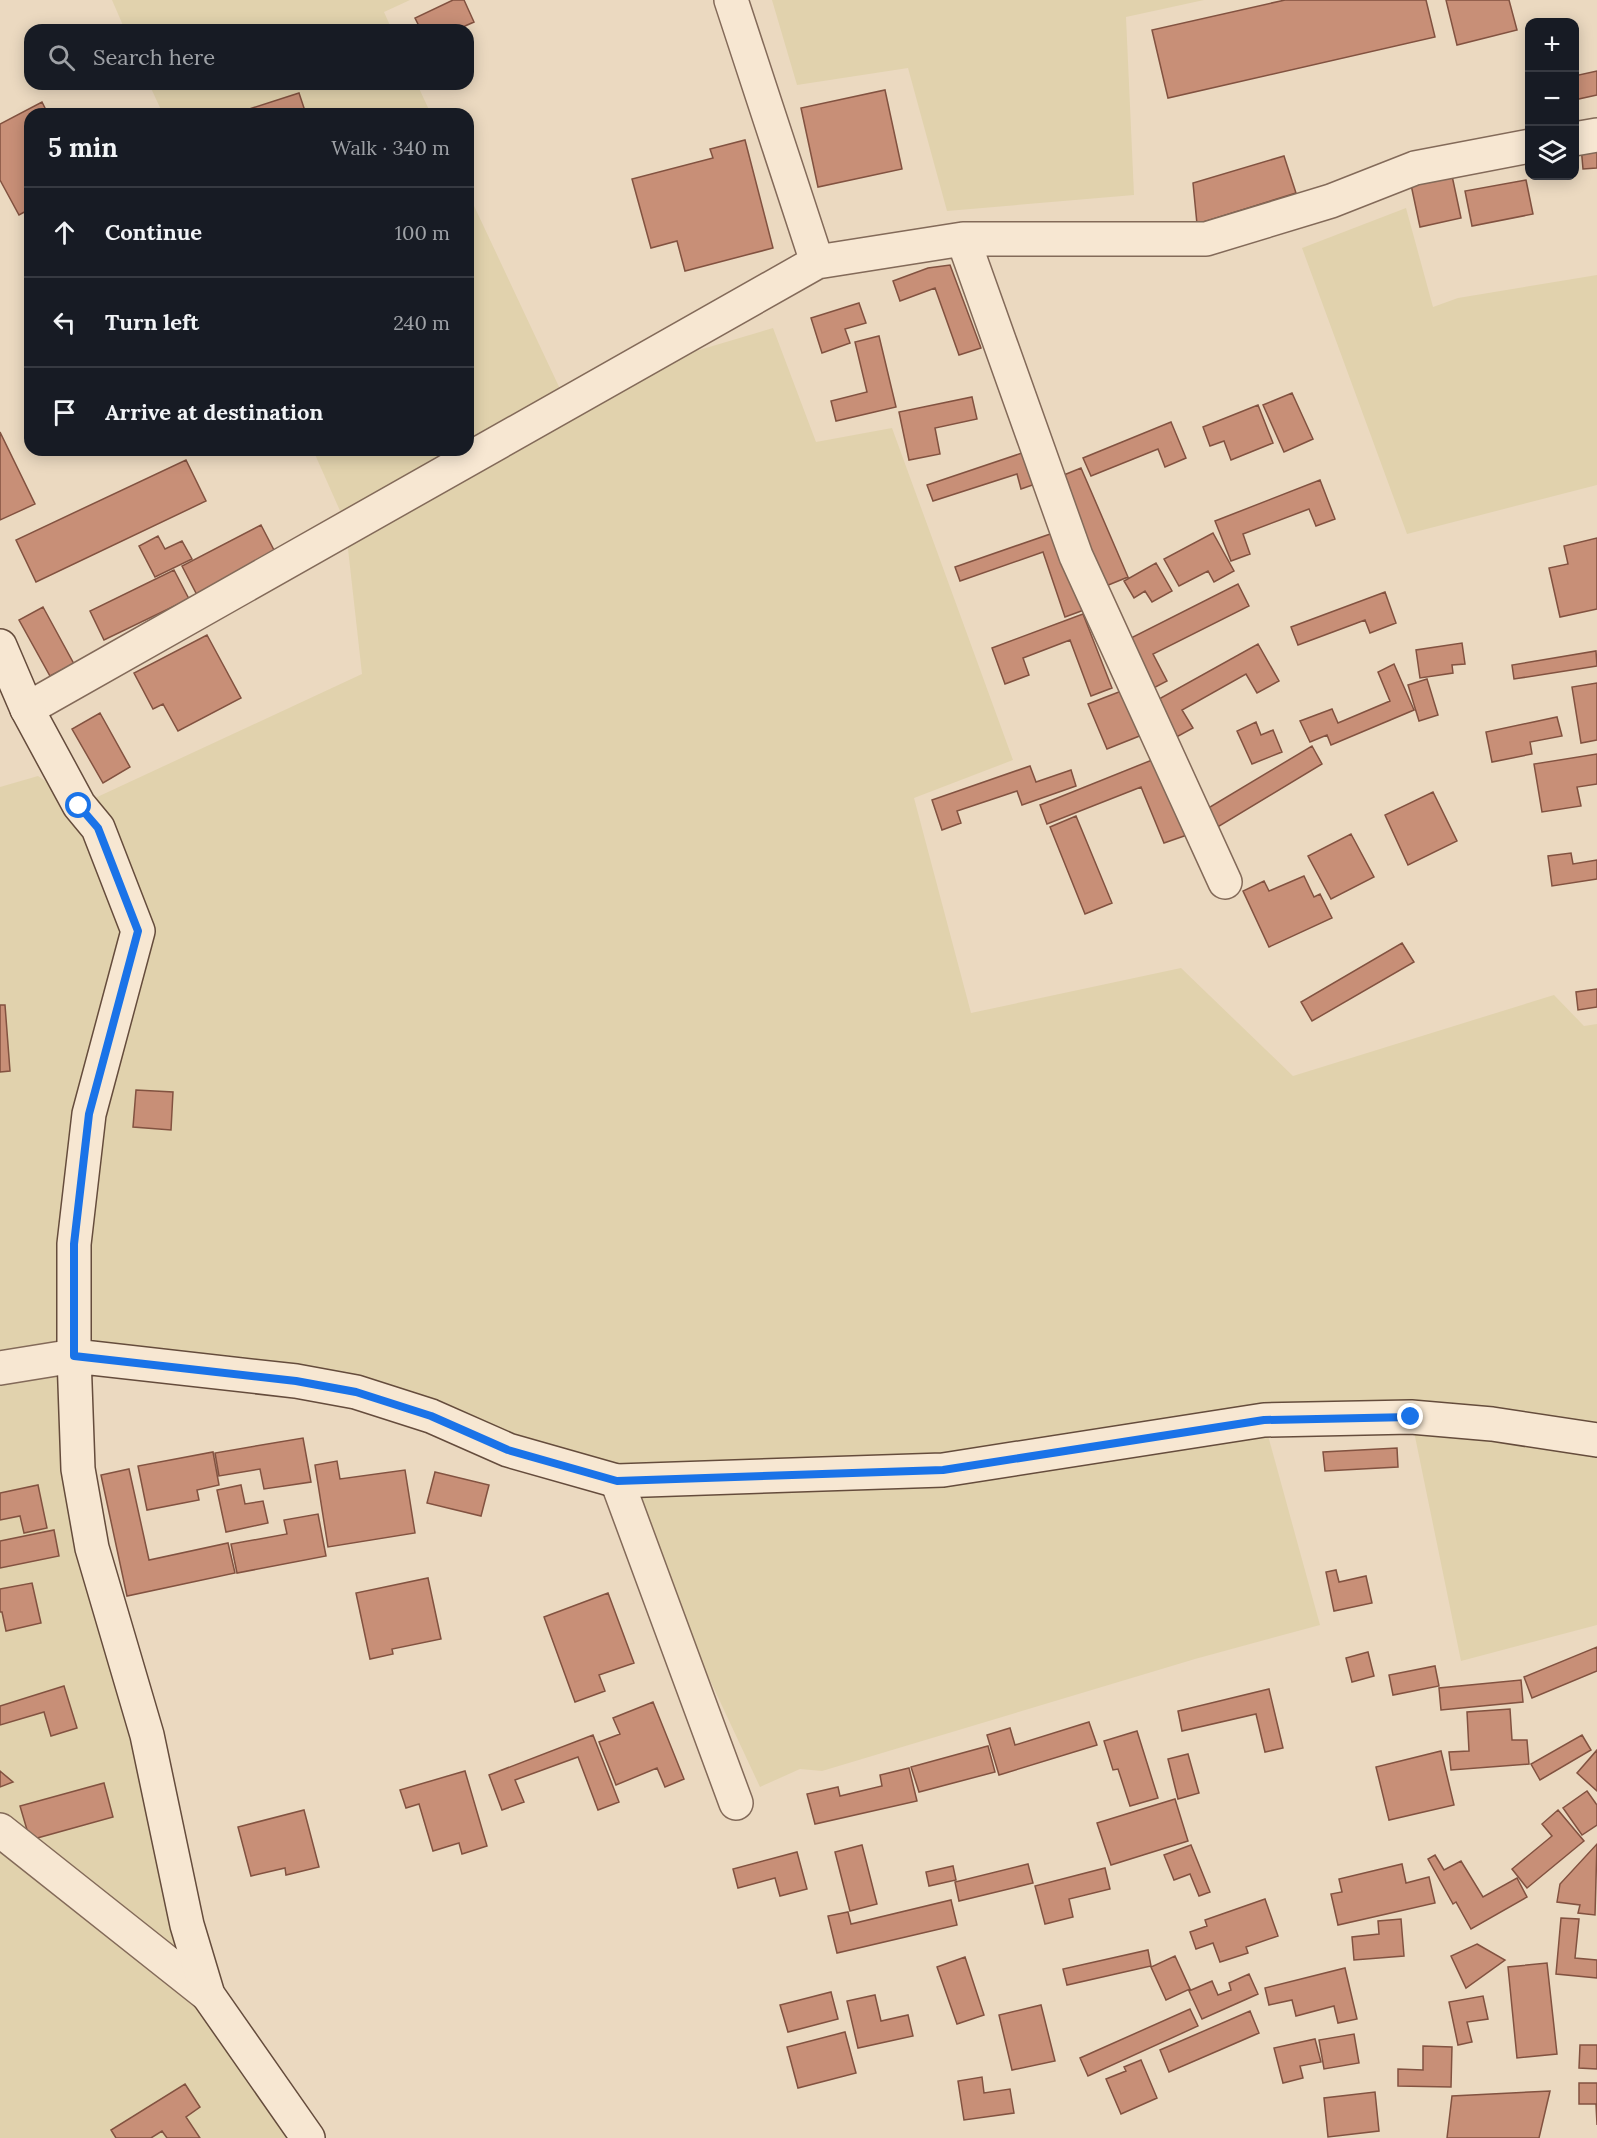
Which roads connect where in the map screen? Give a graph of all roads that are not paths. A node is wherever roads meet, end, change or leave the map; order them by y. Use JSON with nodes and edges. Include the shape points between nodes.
{"nodes":[{"id":1,"x":731,"y":0,"type":"edge"},
{"id":2,"x":1597,"y":135,"type":"edge"},
{"id":3,"x":1579,"y":138,"type":"edge"},
{"id":4,"x":1525,"y":147,"type":"edge"},
{"id":5,"x":963,"y":239,"type":"junction"},
{"id":6,"x":818,"y":262,"type":"junction"},
{"id":7,"x":0,"y":646,"type":"edge"},
{"id":8,"x":27,"y":709,"type":"junction"},
{"id":9,"x":1225,"y":882,"type":"dead end"},
{"id":10,"x":74,"y":1356,"type":"junction"},
{"id":11,"x":0,"y":1368,"type":"edge"},
{"id":12,"x":1597,"y":1440,"type":"edge"},
{"id":13,"x":617,"y":1481,"type":"junction"},
{"id":14,"x":736,"y":1803,"type":"dead end"},
{"id":15,"x":0,"y":1830,"type":"edge"},
{"id":16,"x":208,"y":1995,"type":"junction"},
{"id":17,"x":308,"y":2138,"type":"edge"}],
"edges":[{"from":1,"to":6,"type":"street"},
{"from":2,"to":3,"type":"street"},
{"from":4,"to":5,"type":"street","via":[[1415,168],[1331,201],[1206,240]]},
{"from":5,"to":6,"type":"street"},
{"from":5,"to":9,"type":"street","via":[[1076,556]]},
{"from":6,"to":8,"type":"street"},
{"from":7,"to":8,"type":"street"},
{"from":8,"to":10,"type":"street","via":[[79,806],[98,828],[138,931],[89,1114],[74,1244]]},
{"from":10,"to":11,"type":"street"},
{"from":10,"to":13,"type":"street","via":[[296,1381],[356,1392],[431,1416],[508,1450]]},
{"from":10,"to":16,"type":"street","via":[[78,1469],[92,1548],[147,1735],[187,1925]]},
{"from":12,"to":13,"type":"street","via":[[1411,1417],[1264,1420],[943,1470]]},
{"from":13,"to":14,"type":"street"},
{"from":15,"to":16,"type":"street"},
{"from":16,"to":17,"type":"street"}]}
